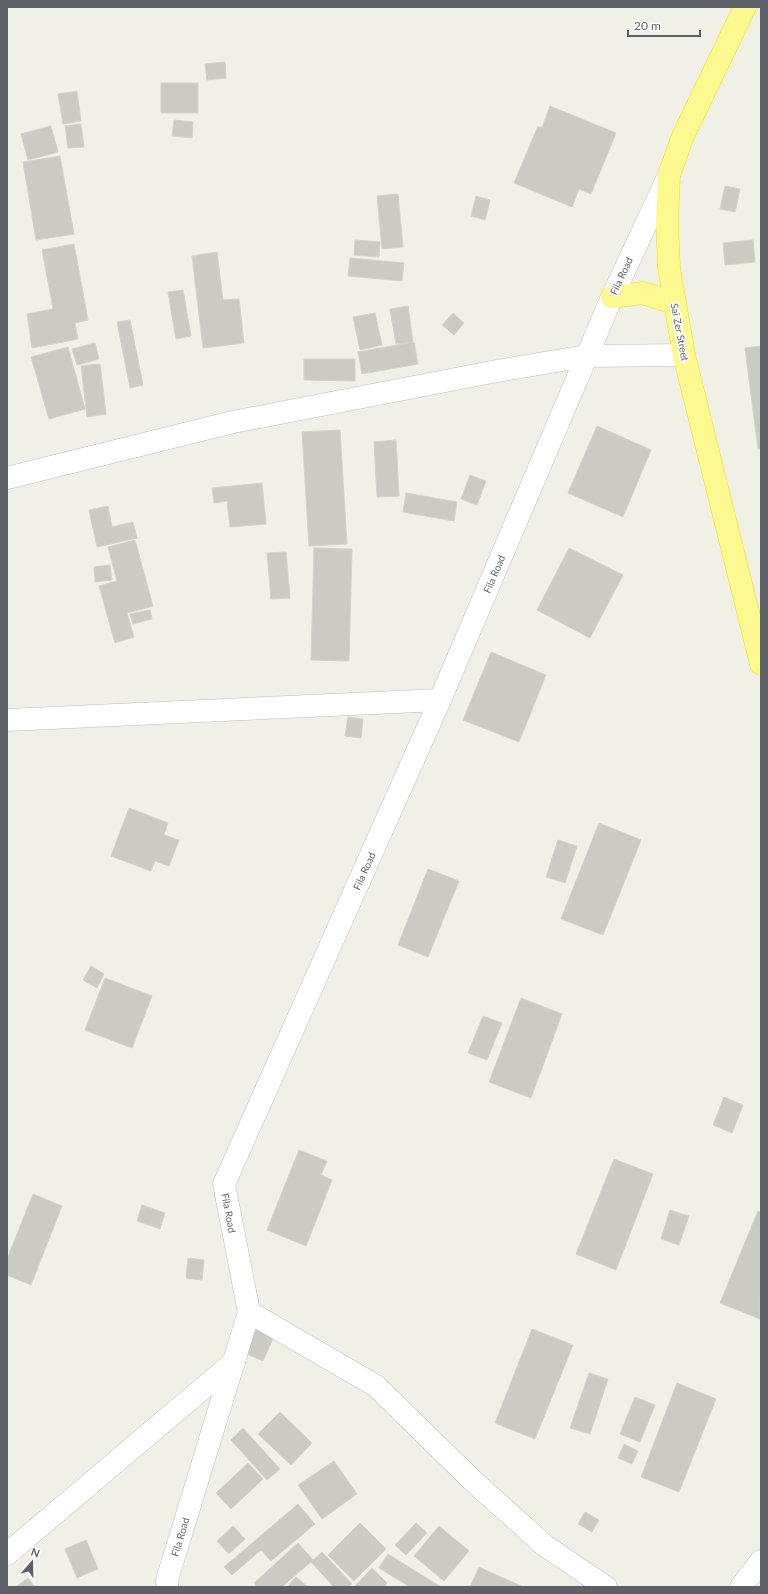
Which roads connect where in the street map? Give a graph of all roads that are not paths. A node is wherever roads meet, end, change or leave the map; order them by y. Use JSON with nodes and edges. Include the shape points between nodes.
{"nodes":[{"id":1,"x":744,"y":7,"type":"edge"},
{"id":2,"x":670,"y":175,"type":"junction"},
{"id":3,"x":612,"y":297,"type":"junction"},
{"id":4,"x":674,"y":302,"type":"junction"},
{"id":5,"x":684,"y":355,"type":"junction"},
{"id":6,"x":586,"y":356,"type":"junction"},
{"id":7,"x":7,"y":478,"type":"edge"},
{"id":8,"x":761,"y":664,"type":"edge"},
{"id":9,"x":440,"y":700,"type":"junction"},
{"id":10,"x":7,"y":720,"type":"edge"},
{"id":11,"x":249,"y":1312,"type":"junction"},
{"id":12,"x":234,"y":1362,"type":"junction"},
{"id":13,"x":7,"y":1554,"type":"edge"},
{"id":14,"x":761,"y":1561,"type":"edge"},
{"id":15,"x":167,"y":1587,"type":"edge"},
{"id":16,"x":606,"y":1587,"type":"edge"},
{"id":17,"x":741,"y":1587,"type":"edge"}],
"edges":[{"from":1,"to":2,"type":"highway","name":"Sai Zer Street","via":[[683,136]]},
{"from":2,"to":3,"type":"street","name":"Fila Road"},
{"from":2,"to":4,"type":"highway","name":"Sai Zer Street","via":[[667,221],[669,268]]},
{"from":3,"to":4,"type":"highway","via":[[643,293]]},
{"from":3,"to":6,"type":"street","name":"Fila Road"},
{"from":4,"to":5,"type":"highway","name":"Sai Zer Street"},
{"from":5,"to":6,"type":"street"},
{"from":5,"to":8,"type":"highway","name":"Sai Zer Street"},
{"from":6,"to":7,"type":"street","via":[[497,370],[233,422]]},
{"from":6,"to":9,"type":"street","name":"Fila Road"},
{"from":9,"to":10,"type":"street"},
{"from":9,"to":11,"type":"street","name":"Fila Road","via":[[224,1184]]},
{"from":11,"to":12,"type":"street","name":"Fila Road"},
{"from":11,"to":16,"type":"street","via":[[376,1386],[472,1480],[544,1545]]},
{"from":12,"to":13,"type":"street"},
{"from":12,"to":15,"type":"street","name":"Fila Road"},
{"from":14,"to":17,"type":"street"}]}
